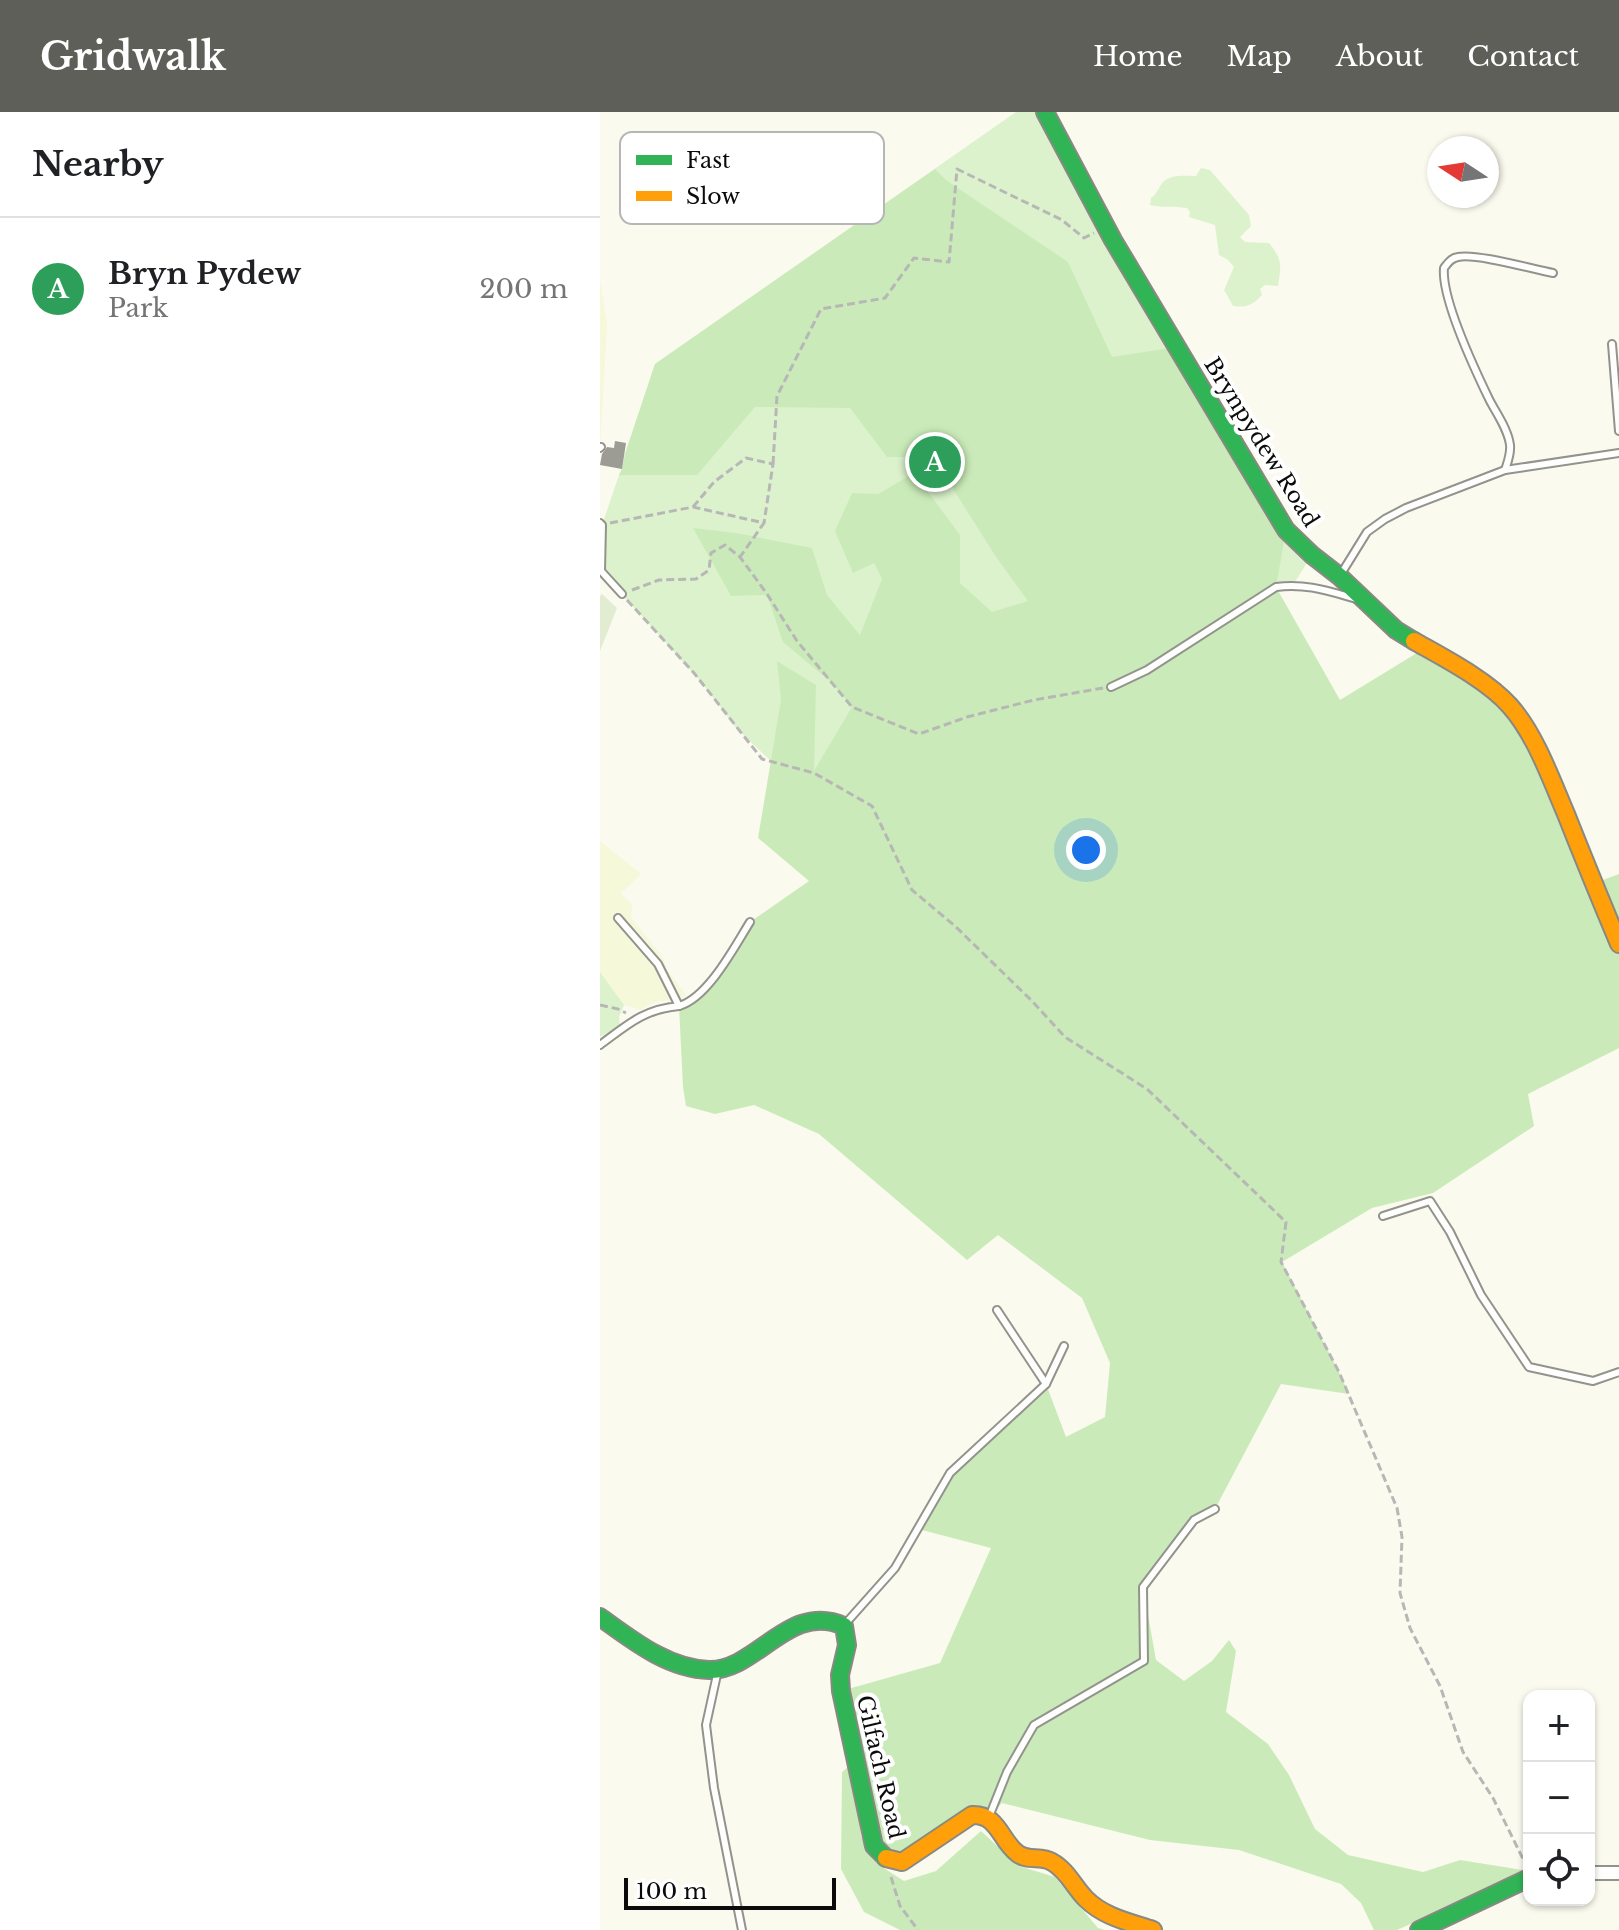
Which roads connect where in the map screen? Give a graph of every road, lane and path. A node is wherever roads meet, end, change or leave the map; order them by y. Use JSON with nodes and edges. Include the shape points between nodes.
{"nodes":[{"id":1,"x":1045,"y":112,"type":"edge"},
{"id":2,"x":1106,"y":227,"type":"junction"},
{"id":3,"x":1553,"y":273,"type":"dead end"},
{"id":4,"x":1612,"y":344,"type":"dead end"},
{"id":5,"x":1619,"y":431,"type":"edge"},
{"id":6,"x":1619,"y":453,"type":"edge"},
{"id":7,"x":773,"y":464,"type":"junction"},
{"id":8,"x":1505,"y":470,"type":"junction"},
{"id":9,"x":693,"y":507,"type":"junction"},
{"id":10,"x":764,"y":523,"type":"junction"},
{"id":11,"x":601,"y":524,"type":"edge"},
{"id":12,"x":740,"y":557,"type":"junction"},
{"id":13,"x":1339,"y":576,"type":"junction"},
{"id":14,"x":622,"y":594,"type":"junction"},
{"id":15,"x":1366,"y":601,"type":"junction"},
{"id":16,"x":1111,"y":687,"type":"joint"},
{"id":17,"x":618,"y":918,"type":"dead end"},
{"id":18,"x":750,"y":922,"type":"dead end"},
{"id":19,"x":1619,"y":944,"type":"edge"},
{"id":20,"x":600,"y":1005,"type":"edge"},
{"id":21,"x":679,"y":1006,"type":"junction"},
{"id":22,"x":636,"y":1019,"type":"junction"},
{"id":23,"x":600,"y":1045,"type":"edge"},
{"id":24,"x":1383,"y":1216,"type":"dead end"},
{"id":25,"x":997,"y":1310,"type":"dead end"},
{"id":26,"x":1064,"y":1346,"type":"dead end"},
{"id":27,"x":1619,"y":1372,"type":"edge"},
{"id":28,"x":1046,"y":1384,"type":"junction"},
{"id":29,"x":1215,"y":1509,"type":"dead end"},
{"id":30,"x":600,"y":1617,"type":"edge"},
{"id":31,"x":844,"y":1626,"type":"junction"},
{"id":32,"x":718,"y":1670,"type":"junction"},
{"id":33,"x":989,"y":1817,"type":"junction"},
{"id":34,"x":886,"y":1860,"type":"junction"},
{"id":35,"x":1523,"y":1860,"type":"edge"},
{"id":36,"x":1595,"y":1873,"type":"edge"},
{"id":37,"x":1619,"y":1873,"type":"edge"},
{"id":38,"x":1523,"y":1881,"type":"edge"},
{"id":39,"x":742,"y":1930,"type":"edge"},
{"id":40,"x":918,"y":1930,"type":"edge"},
{"id":41,"x":1153,"y":1930,"type":"edge"},
{"id":42,"x":1419,"y":1930,"type":"edge"}],
"edges":[{"from":1,"to":2,"type":"street","name":"Brynpydew Road"},
{"from":2,"to":7,"type":"path","via":[[1084,238],[1062,220],[957,169],[949,262],[914,258],[885,298],[821,309],[777,396]]},
{"from":2,"to":13,"type":"street","name":"Brynpydew Road","via":[[1286,530]]},
{"from":3,"to":8,"type":"lane","via":[[1465,256],[1444,268],[1458,328],[1508,437]]},
{"from":4,"to":5,"type":"lane"},
{"from":6,"to":8,"type":"lane"},
{"from":7,"to":9,"type":"path","via":[[746,458],[714,482]]},
{"from":7,"to":10,"type":"path"},
{"from":8,"to":13,"type":"lane","via":[[1385,519],[1367,532]]},
{"from":9,"to":10,"type":"path"},
{"from":9,"to":11,"type":"path"},
{"from":10,"to":12,"type":"path"},
{"from":11,"to":14,"type":"lane","via":[[601,571]]},
{"from":12,"to":14,"type":"path","via":[[725,545],[711,553],[709,570],[696,579],[659,580]]},
{"from":12,"to":16,"type":"path","via":[[797,641],[852,707],[919,734],[1034,700]]},
{"from":13,"to":15,"type":"street","name":"Brynpydew Road"},
{"from":14,"to":35,"type":"path","via":[[762,759],[814,773],[872,806],[912,890],[1065,1037],[1147,1089],[1286,1222],[1281,1262],[1339,1372],[1397,1508],[1400,1593],[1410,1628],[1440,1686],[1463,1752]]},
{"from":15,"to":16,"type":"lane","via":[[1311,586],[1276,587],[1147,670]]},
{"from":15,"to":19,"type":"street","name":"Brynpydew Road","via":[[1396,630],[1454,664],[1511,707],[1550,776]]},
{"from":17,"to":21,"type":"lane","via":[[658,964]]},
{"from":18,"to":21,"type":"lane","via":[[720,970],[696,997]]},
{"from":20,"to":22,"type":"path"},
{"from":21,"to":22,"type":"lane"},
{"from":22,"to":23,"type":"lane"},
{"from":24,"to":27,"type":"lane","via":[[1430,1201],[1481,1295],[1529,1367],[1593,1381]]},
{"from":25,"to":28,"type":"lane"},
{"from":26,"to":28,"type":"lane"},
{"from":28,"to":31,"type":"lane","via":[[950,1473],[895,1568]]},
{"from":29,"to":33,"type":"lane","via":[[1194,1520],[1143,1587],[1144,1661],[1034,1725]]},
{"from":30,"to":32,"type":"street","via":[[668,1659]]},
{"from":31,"to":32,"type":"street","via":[[823,1620],[799,1626],[743,1661]]},
{"from":31,"to":34,"type":"street","name":"Gilfach Road","via":[[841,1691],[874,1846]]},
{"from":32,"to":39,"type":"lane","via":[[706,1725]]},
{"from":33,"to":34,"type":"street","name":"Gilfach Road","via":[[972,1815],[902,1862]]},
{"from":33,"to":41,"type":"street","via":[[1017,1854],[1028,1860],[1048,1858],[1100,1911]]},
{"from":34,"to":40,"type":"path","via":[[900,1906]]},
{"from":36,"to":37,"type":"street"},
{"from":38,"to":42,"type":"street"}]}
